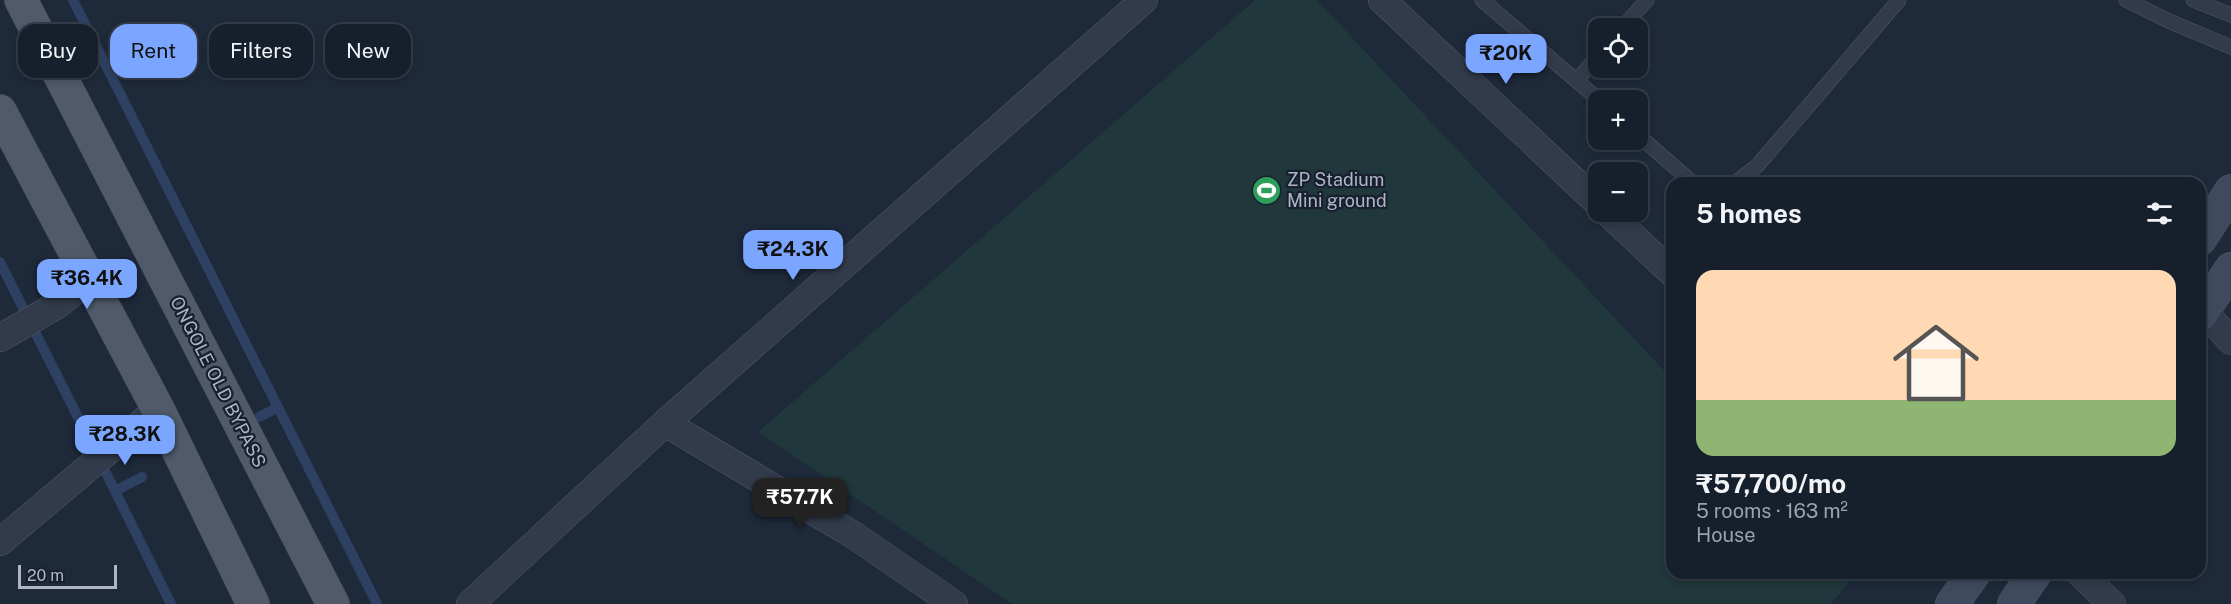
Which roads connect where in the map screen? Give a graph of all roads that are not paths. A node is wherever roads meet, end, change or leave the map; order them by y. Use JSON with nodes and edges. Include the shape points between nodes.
{"nodes":[{"id":1,"x":21,"y":0,"type":"edge"},
{"id":2,"x":1144,"y":0,"type":"edge"},
{"id":3,"x":1382,"y":0,"type":"edge"},
{"id":4,"x":1482,"y":0,"type":"edge"},
{"id":5,"x":1647,"y":0,"type":"edge"},
{"id":6,"x":1899,"y":0,"type":"edge"},
{"id":7,"x":2126,"y":0,"type":"edge"},
{"id":8,"x":2193,"y":0,"type":"edge"},
{"id":9,"x":2231,"y":15,"type":"edge"},
{"id":10,"x":1631,"y":18,"type":"edge"},
{"id":11,"x":2231,"y":47,"type":"edge"},
{"id":12,"x":1588,"y":67,"type":"edge"},
{"id":13,"x":1576,"y":80,"type":"junction"},
{"id":14,"x":1588,"y":90,"type":"edge"},
{"id":15,"x":0,"y":111,"type":"edge"},
{"id":16,"x":1648,"y":144,"type":"edge"},
{"id":17,"x":1686,"y":177,"type":"edge"},
{"id":18,"x":1743,"y":177,"type":"edge"},
{"id":19,"x":2231,"y":191,"type":"edge"},
{"id":20,"x":1588,"y":194,"type":"edge"},
{"id":21,"x":1618,"y":222,"type":"edge"},
{"id":22,"x":2206,"y":230,"type":"edge"},
{"id":23,"x":1666,"y":267,"type":"edge"},
{"id":24,"x":2231,"y":268,"type":"edge"},
{"id":25,"x":88,"y":280,"type":"junction"},
{"id":26,"x":2206,"y":307,"type":"edge"},
{"id":27,"x":2206,"y":317,"type":"edge"},
{"id":28,"x":8,"y":335,"type":"edge"},
{"id":29,"x":2231,"y":341,"type":"edge"},
{"id":30,"x":158,"y":409,"type":"junction"},
{"id":31,"x":665,"y":423,"type":"junction"},
{"id":32,"x":0,"y":542,"type":"edge"},
{"id":33,"x":1970,"y":579,"type":"edge"},
{"id":34,"x":2031,"y":579,"type":"edge"},
{"id":35,"x":2086,"y":579,"type":"edge"},
{"id":36,"x":253,"y":604,"type":"edge"},
{"id":37,"x":333,"y":604,"type":"edge"},
{"id":38,"x":470,"y":604,"type":"edge"},
{"id":39,"x":954,"y":604,"type":"edge"},
{"id":40,"x":1952,"y":604,"type":"edge"},
{"id":41,"x":2014,"y":604,"type":"edge"},
{"id":42,"x":2112,"y":604,"type":"edge"}],
"edges":[{"from":1,"to":37,"type":"main road","name":"ONGOLE OLD BYPASS"},
{"from":2,"to":31,"type":"street"},
{"from":3,"to":20,"type":"street"},
{"from":4,"to":13,"type":"lane"},
{"from":5,"to":10,"type":"lane"},
{"from":6,"to":18,"type":"lane"},
{"from":7,"to":11,"type":"lane"},
{"from":8,"to":9,"type":"lane"},
{"from":12,"to":13,"type":"lane"},
{"from":13,"to":14,"type":"lane"},
{"from":15,"to":25,"type":"main road"},
{"from":16,"to":17,"type":"lane"},
{"from":19,"to":22,"type":"main road"},
{"from":21,"to":23,"type":"street"},
{"from":24,"to":26,"type":"main road"},
{"from":25,"to":28,"type":"street"},
{"from":25,"to":30,"type":"main road"},
{"from":27,"to":29,"type":"street"},
{"from":30,"to":32,"type":"street"},
{"from":30,"to":36,"type":"main road"},
{"from":31,"to":38,"type":"street"},
{"from":31,"to":39,"type":"street","via":[[855,536]]},
{"from":33,"to":40,"type":"main road"},
{"from":34,"to":41,"type":"main road"},
{"from":35,"to":42,"type":"street"}]}
